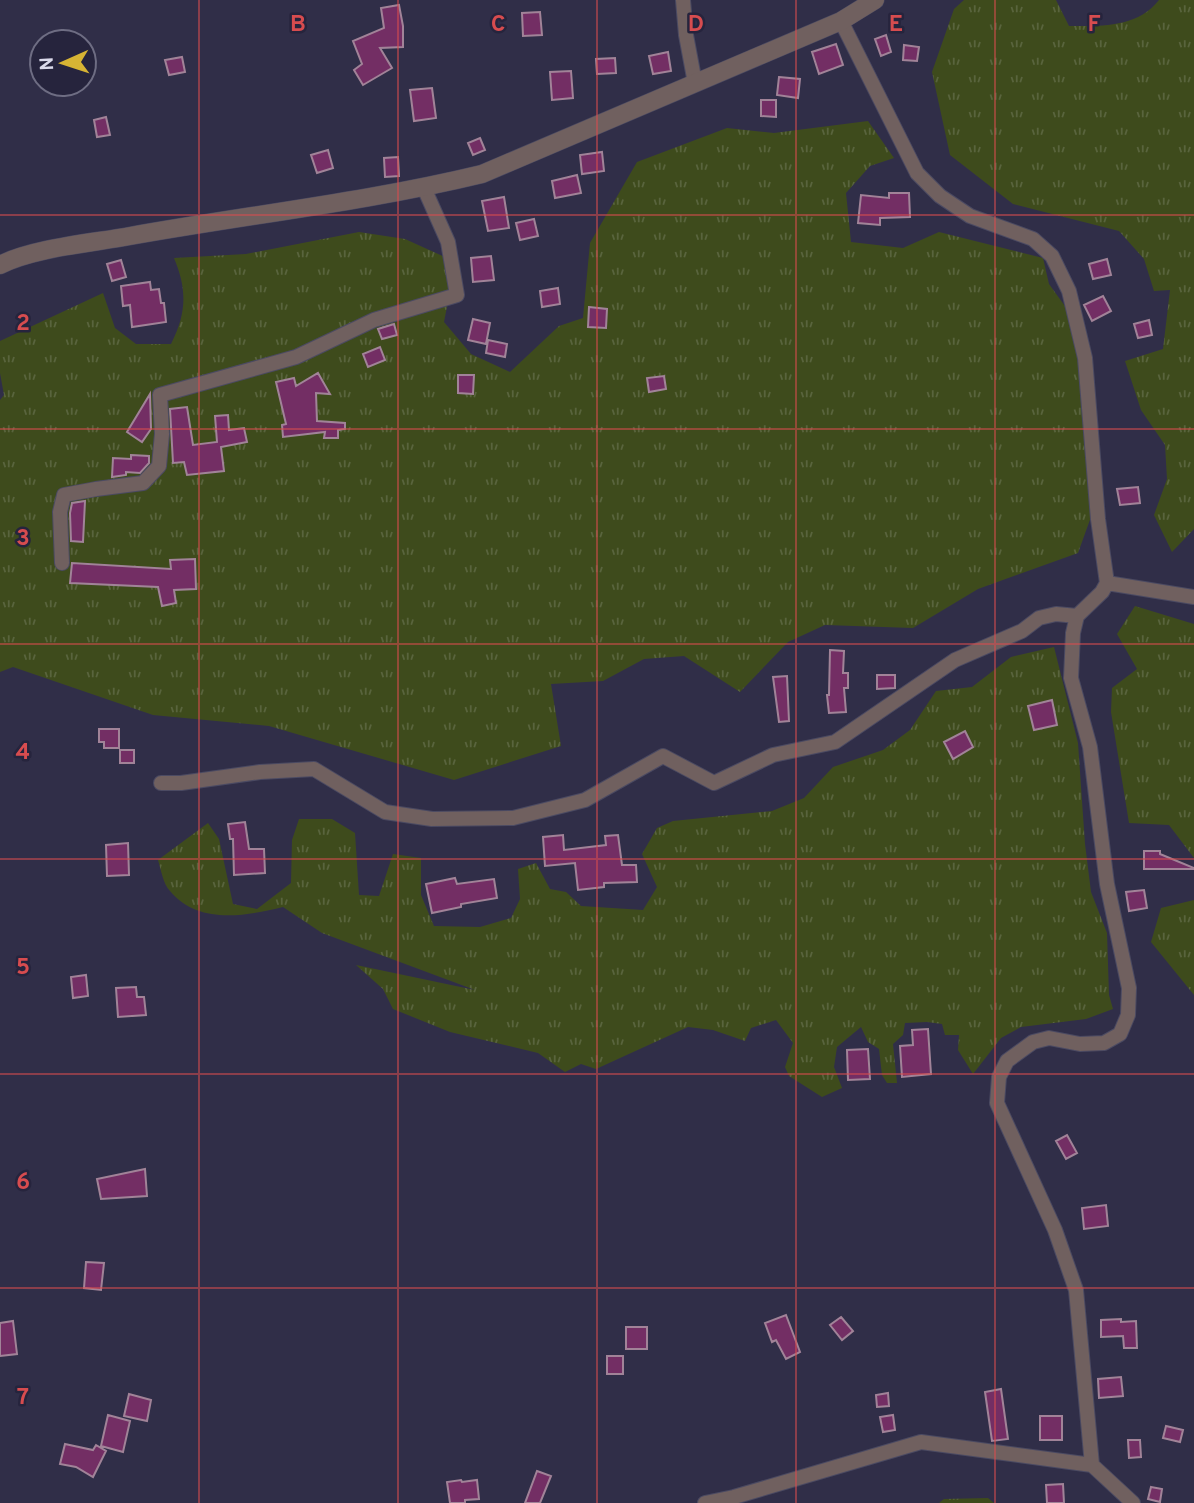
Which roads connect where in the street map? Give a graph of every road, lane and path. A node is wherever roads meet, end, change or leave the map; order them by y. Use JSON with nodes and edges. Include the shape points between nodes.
{"nodes":[{"id":1,"x":683,"y":0,"type":"edge"},
{"id":2,"x":875,"y":0,"type":"edge"},
{"id":3,"x":841,"y":20,"type":"junction"},
{"id":4,"x":695,"y":83,"type":"junction"},
{"id":5,"x":424,"y":188,"type":"junction"},
{"id":6,"x":0,"y":265,"type":"edge"},
{"id":7,"x":62,"y":563,"type":"dead end"},
{"id":8,"x":1107,"y":583,"type":"junction"},
{"id":9,"x":1194,"y":597,"type":"edge"},
{"id":10,"x":1077,"y":616,"type":"junction"},
{"id":11,"x":161,"y":783,"type":"dead end"},
{"id":12,"x":1092,"y":1465,"type":"junction"},
{"id":13,"x":705,"y":1503,"type":"edge"},
{"id":14,"x":1133,"y":1503,"type":"edge"}],
"edges":[{"from":1,"to":4,"type":"street"},
{"from":2,"to":3,"type":"street"},
{"from":3,"to":4,"type":"street"},
{"from":3,"to":8,"type":"street","via":[[917,173],[970,216],[1034,239],[1052,256],[1069,291],[1085,358]]},
{"from":4,"to":5,"type":"street","via":[[482,174]]},
{"from":5,"to":6,"type":"street","via":[[45,251]]},
{"from":5,"to":7,"type":"street","via":[[448,243],[457,295],[374,320],[296,357],[160,395],[159,467],[143,483],[64,495]]},
{"from":8,"to":9,"type":"street"},
{"from":8,"to":10,"type":"street"},
{"from":10,"to":11,"type":"street","via":[[1039,618],[1022,631],[955,660],[835,741],[773,755],[714,783],[663,756],[585,800],[513,818],[432,819],[385,812],[314,769]]},
{"from":10,"to":12,"type":"street","via":[[1071,678],[1090,747],[1107,884],[1129,988],[1128,1015],[1120,1034],[1104,1044],[1049,1038],[1033,1042],[1007,1061],[999,1077],[997,1103],[1055,1230],[1076,1290]]},
{"from":12,"to":13,"type":"street","via":[[921,1442]]},
{"from":12,"to":14,"type":"street"}]}
